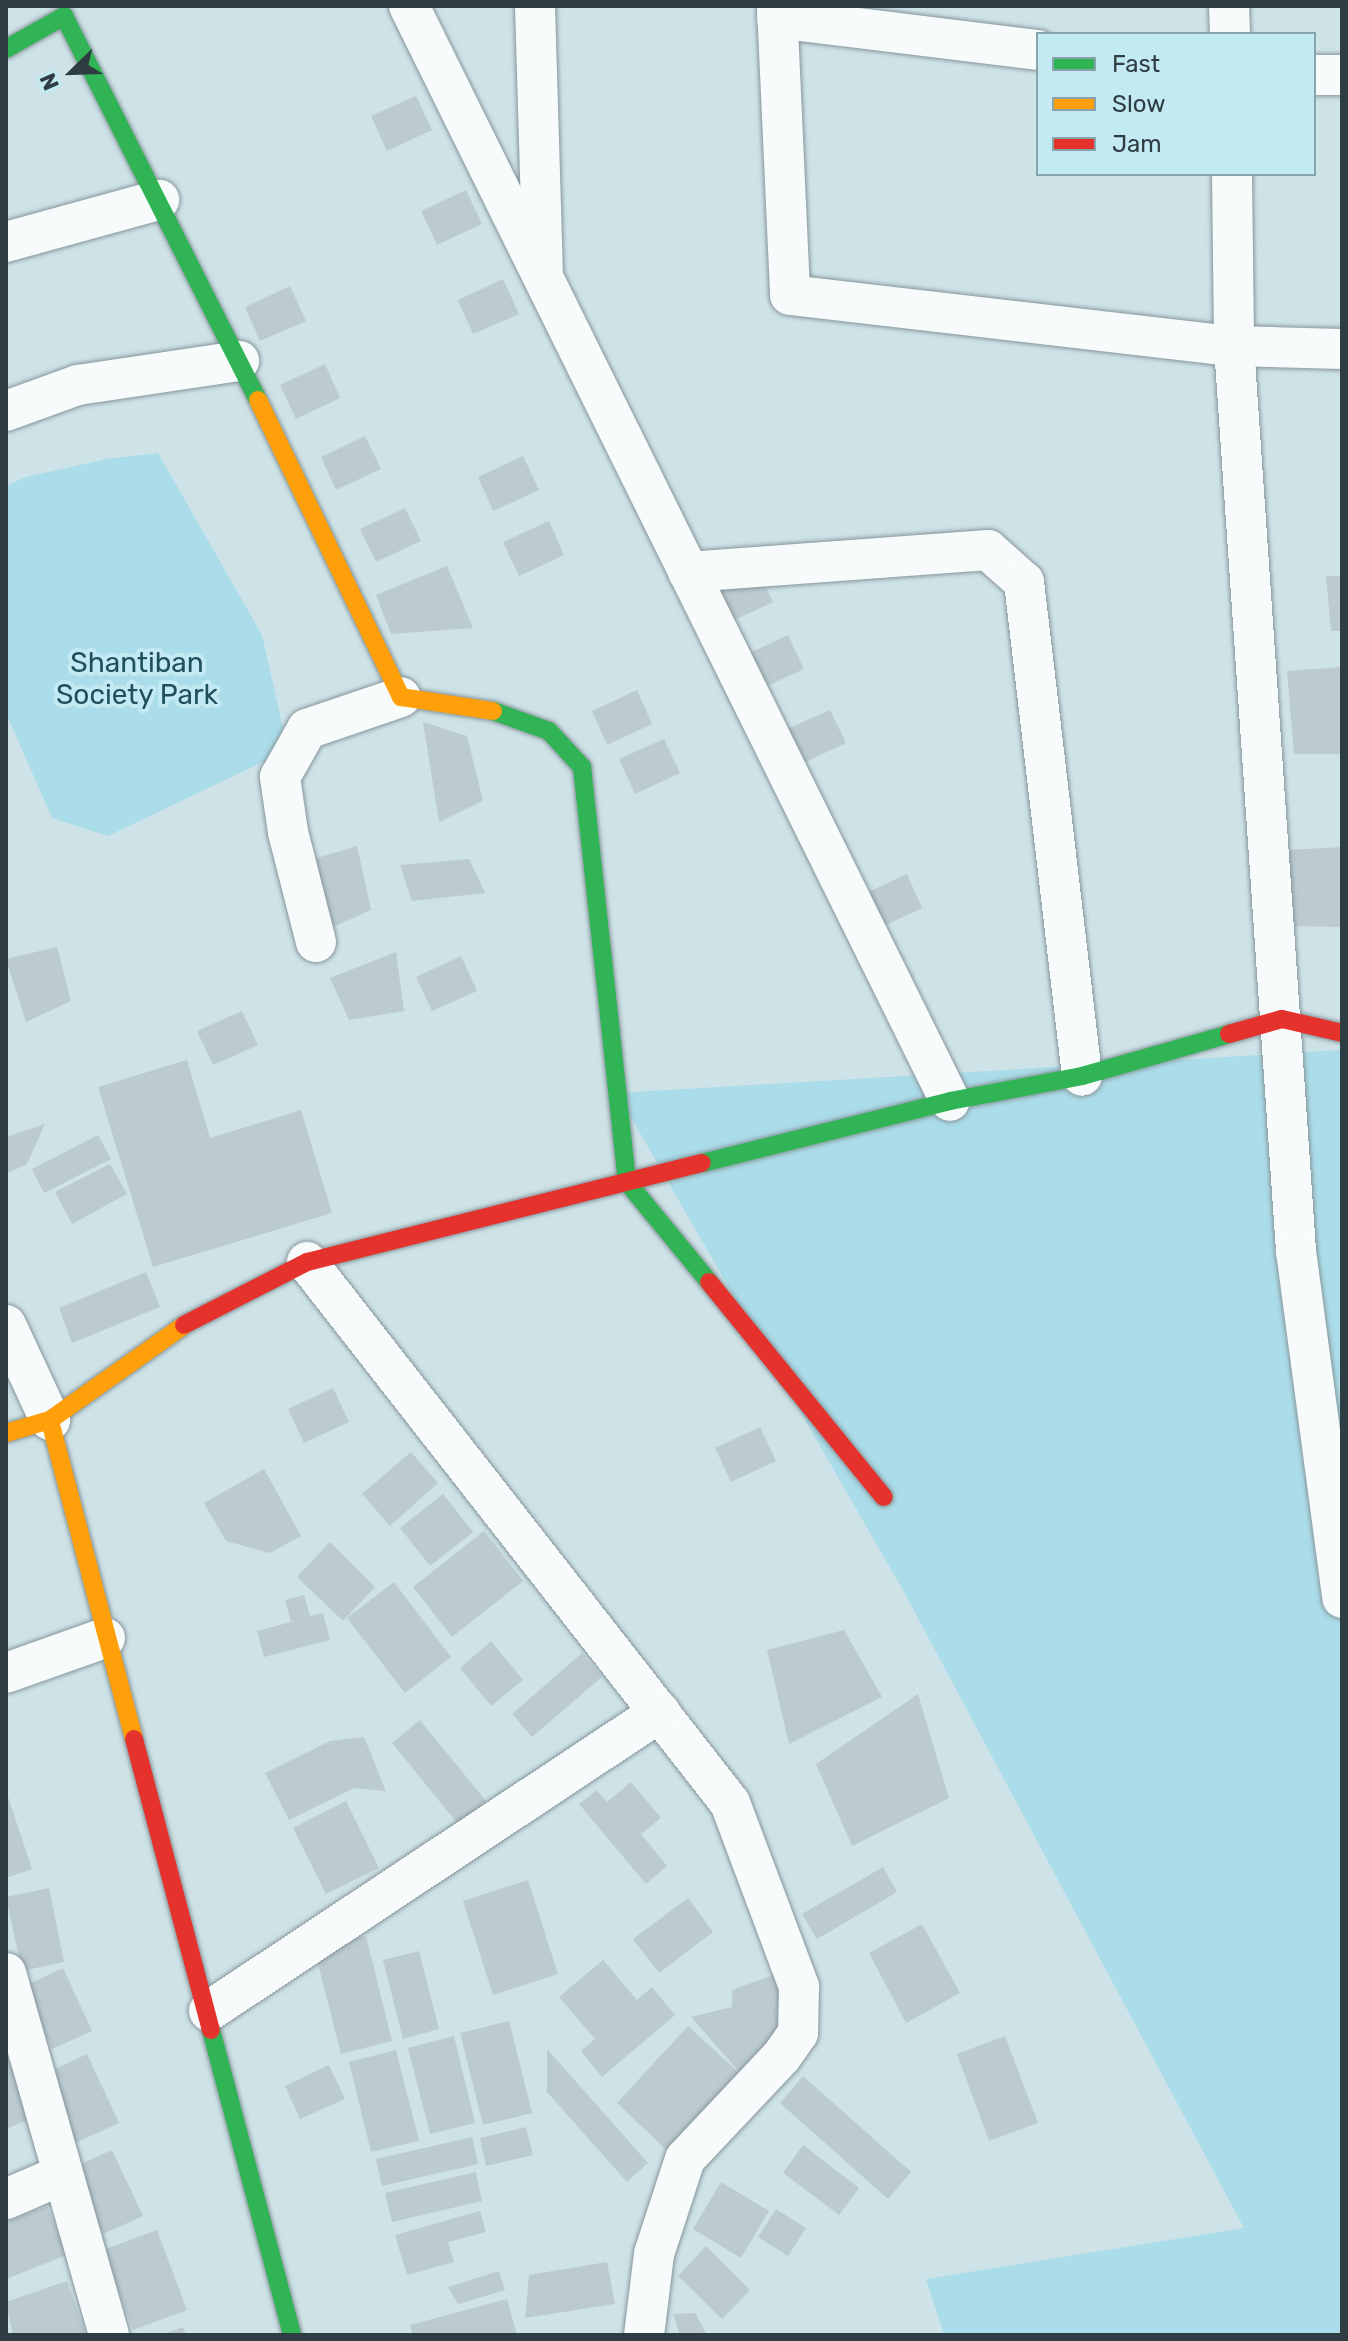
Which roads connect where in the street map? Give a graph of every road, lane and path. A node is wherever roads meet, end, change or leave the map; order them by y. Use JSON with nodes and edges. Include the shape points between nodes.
{"nodes":[{"id":1,"x":409,"y":6,"type":"edge"},
{"id":2,"x":535,"y":6,"type":"edge"},
{"id":3,"x":1229,"y":6,"type":"edge"},
{"id":4,"x":777,"y":12,"type":"edge"},
{"id":5,"x":1230,"y":32,"type":"edge"},
{"id":6,"x":6,"y":49,"type":"edge"},
{"id":7,"x":1036,"y":50,"type":"edge"},
{"id":8,"x":1316,"y":75,"type":"edge"},
{"id":9,"x":1342,"y":75,"type":"edge"},
{"id":10,"x":1232,"y":176,"type":"edge"},
{"id":11,"x":159,"y":200,"type":"junction"},
{"id":12,"x":6,"y":242,"type":"edge"},
{"id":13,"x":543,"y":283,"type":"junction"},
{"id":14,"x":1234,"y":346,"type":"junction"},
{"id":15,"x":1342,"y":349,"type":"edge"},
{"id":16,"x":239,"y":361,"type":"junction"},
{"id":17,"x":6,"y":411,"type":"edge"},
{"id":18,"x":688,"y":572,"type":"junction"},
{"id":19,"x":401,"y":697,"type":"junction"},
{"id":20,"x":316,"y":942,"type":"dead end"},
{"id":21,"x":1282,"y":1019,"type":"junction"},
{"id":22,"x":1342,"y":1033,"type":"edge"},
{"id":23,"x":1082,"y":1076,"type":"junction"},
{"id":24,"x":950,"y":1101,"type":"junction"},
{"id":25,"x":627,"y":1182,"type":"junction"},
{"id":26,"x":307,"y":1262,"type":"junction"},
{"id":27,"x":6,"y":1325,"type":"edge"},
{"id":28,"x":50,"y":1420,"type":"junction"},
{"id":29,"x":6,"y":1433,"type":"edge"},
{"id":30,"x":884,"y":1497,"type":"dead end"},
{"id":31,"x":1342,"y":1598,"type":"edge"},
{"id":32,"x":105,"y":1638,"type":"junction"},
{"id":33,"x":6,"y":1673,"type":"edge"},
{"id":34,"x":660,"y":1712,"type":"junction"},
{"id":35,"x":7,"y":1978,"type":"edge"},
{"id":36,"x":209,"y":2011,"type":"junction"},
{"id":37,"x":62,"y":2175,"type":"junction"},
{"id":38,"x":6,"y":2199,"type":"edge"},
{"id":39,"x":109,"y":2335,"type":"edge"},
{"id":40,"x":292,"y":2335,"type":"edge"},
{"id":41,"x":644,"y":2335,"type":"edge"}],
"edges":[{"from":1,"to":13,"type":"street"},
{"from":2,"to":13,"type":"street"},
{"from":3,"to":5,"type":"street"},
{"from":4,"to":7,"type":"street"},
{"from":4,"to":14,"type":"street","via":[[790,295]]},
{"from":6,"to":11,"type":"main road","via":[[64,16]]},
{"from":8,"to":9,"type":"street"},
{"from":10,"to":14,"type":"street"},
{"from":11,"to":12,"type":"street"},
{"from":11,"to":16,"type":"main road"},
{"from":13,"to":18,"type":"street"},
{"from":14,"to":15,"type":"street"},
{"from":14,"to":21,"type":"street"},
{"from":16,"to":17,"type":"street","via":[[78,385]]},
{"from":16,"to":19,"type":"main road"},
{"from":18,"to":23,"type":"street","via":[[988,550],[1024,582]]},
{"from":18,"to":24,"type":"street"},
{"from":19,"to":20,"type":"street","via":[[307,729],[280,777]]},
{"from":19,"to":25,"type":"main road","via":[[499,712],[549,731],[582,767]]},
{"from":21,"to":22,"type":"main road"},
{"from":21,"to":23,"type":"main road"},
{"from":21,"to":31,"type":"street","via":[[1296,1251]]},
{"from":23,"to":24,"type":"main road"},
{"from":24,"to":25,"type":"main road"},
{"from":25,"to":26,"type":"main road"},
{"from":25,"to":30,"type":"main road"},
{"from":26,"to":28,"type":"main road","via":[[190,1321]]},
{"from":26,"to":34,"type":"street"},
{"from":27,"to":28,"type":"street"},
{"from":28,"to":29,"type":"main road"},
{"from":28,"to":32,"type":"main road"},
{"from":32,"to":33,"type":"street"},
{"from":32,"to":36,"type":"main road"},
{"from":34,"to":36,"type":"street"},
{"from":34,"to":41,"type":"street","via":[[730,1803],[799,1987],[798,2033],[685,2159],[654,2254]]},
{"from":35,"to":37,"type":"street"},
{"from":36,"to":40,"type":"main road"},
{"from":37,"to":38,"type":"street"},
{"from":37,"to":39,"type":"street"}]}
